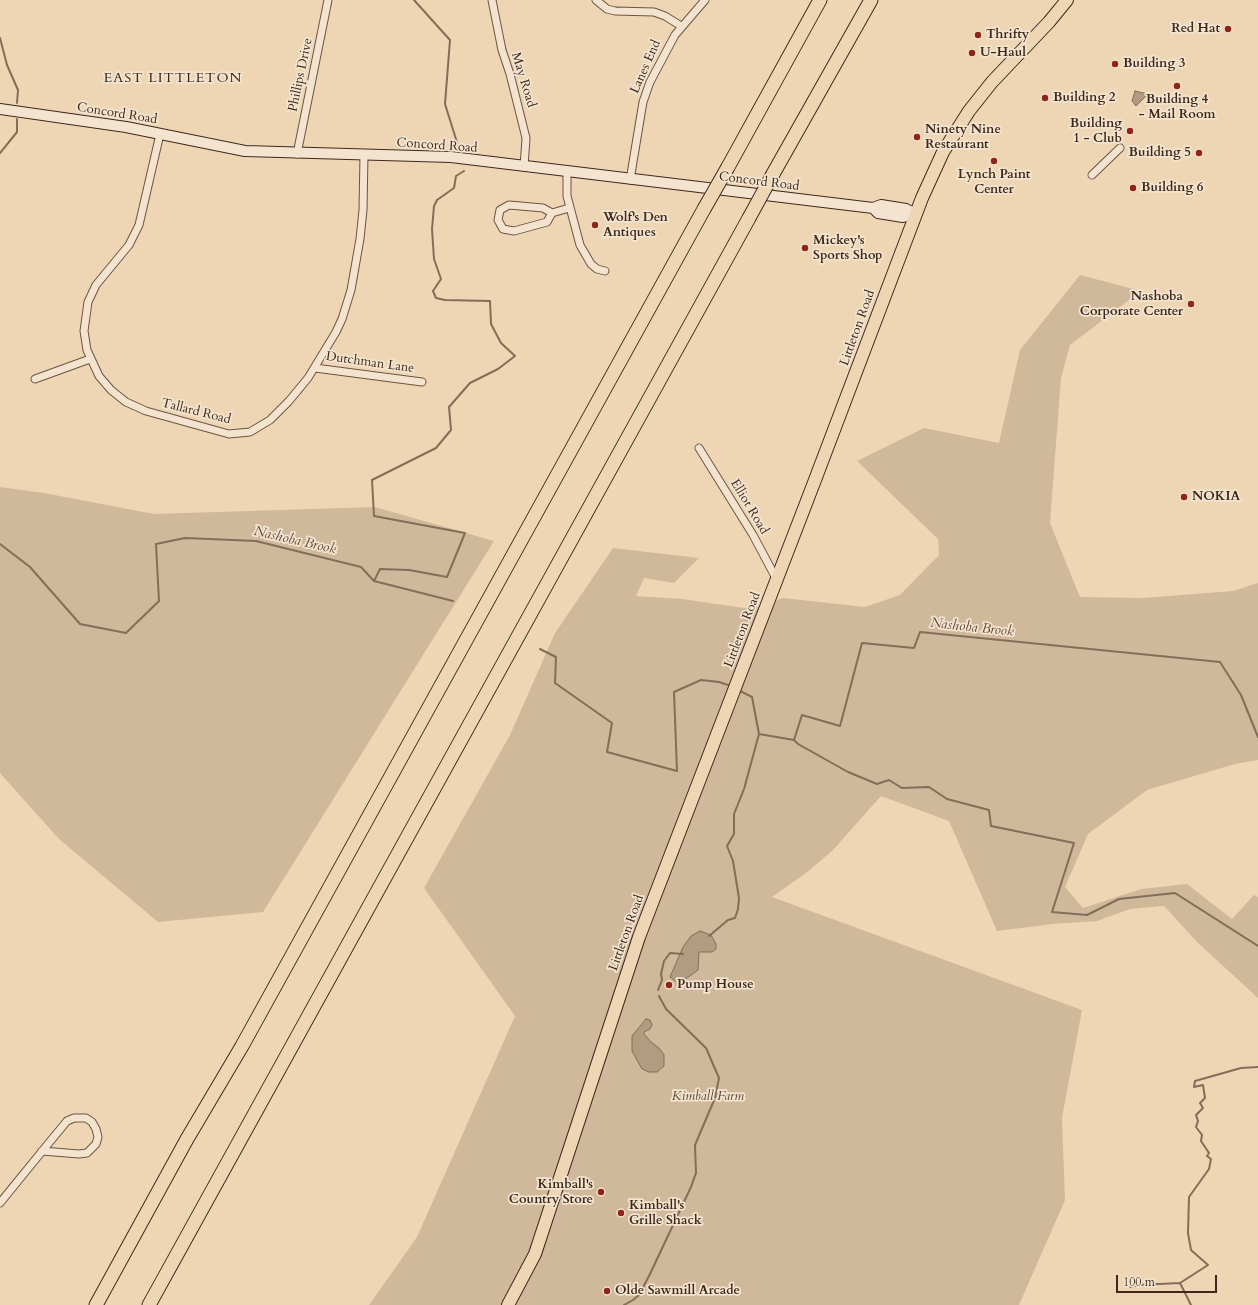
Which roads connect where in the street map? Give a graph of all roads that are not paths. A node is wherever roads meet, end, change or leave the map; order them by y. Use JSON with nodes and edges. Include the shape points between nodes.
{"nodes":[{"id":1,"x":328,"y":0,"type":"edge"},
{"id":2,"x":492,"y":0,"type":"edge"},
{"id":3,"x":596,"y":0,"type":"edge"},
{"id":4,"x":705,"y":0,"type":"edge"},
{"id":5,"x":820,"y":0,"type":"edge"},
{"id":6,"x":871,"y":0,"type":"edge"},
{"id":7,"x":1067,"y":0,"type":"edge"},
{"id":8,"x":681,"y":26,"type":"junction"},
{"id":9,"x":0,"y":109,"type":"edge"},
{"id":10,"x":160,"y":134,"type":"junction"},
{"id":11,"x":1120,"y":148,"type":"dead end"},
{"id":12,"x":296,"y":154,"type":"junction"},
{"id":13,"x":364,"y":155,"type":"junction"},
{"id":14,"x":524,"y":167,"type":"junction"},
{"id":15,"x":567,"y":172,"type":"junction"},
{"id":16,"x":1092,"y":175,"type":"dead end"},
{"id":17,"x":630,"y":180,"type":"junction"},
{"id":18,"x":569,"y":208,"type":"junction"},
{"id":19,"x":552,"y":214,"type":"junction"},
{"id":20,"x":916,"y":214,"type":"junction"},
{"id":21,"x":605,"y":271,"type":"dead end"},
{"id":22,"x":90,"y":359,"type":"junction"},
{"id":23,"x":315,"y":368,"type":"junction"},
{"id":24,"x":35,"y":379,"type":"dead end"},
{"id":25,"x":422,"y":382,"type":"dead end"},
{"id":26,"x":699,"y":448,"type":"dead end"},
{"id":27,"x":777,"y":580,"type":"junction"},
{"id":28,"x":42,"y":1151,"type":"junction"},
{"id":29,"x":0,"y":1203,"type":"edge"},
{"id":30,"x":96,"y":1305,"type":"edge"},
{"id":31,"x":149,"y":1305,"type":"edge"},
{"id":32,"x":508,"y":1305,"type":"edge"}],
"edges":[{"from":1,"to":12,"type":"street","name":"Phillips Drive"},
{"from":2,"to":14,"type":"street","name":"May Road","via":[[502,50],[526,138]]},
{"from":3,"to":8,"type":"street","via":[[614,11],[654,12]]},
{"from":4,"to":8,"type":"street","name":"Lanes End"},
{"from":5,"to":30,"type":"highway","bridge":true,"via":[[242,1046],[187,1139]]},
{"from":6,"to":31,"type":"highway","bridge":true},
{"from":7,"to":20,"type":"main road","name":"Littleton Road","via":[[969,111],[943,152]]},
{"from":8,"to":17,"type":"street","name":"Lanes End","via":[[661,59],[646,92]]},
{"from":9,"to":10,"type":"main road","name":"Concord Road"},
{"from":10,"to":12,"type":"main road","name":"Concord Road","via":[[245,151]]},
{"from":10,"to":22,"type":"street","name":"Tallard Road","via":[[139,225],[129,245],[99,281],[88,302],[84,331]]},
{"from":11,"to":16,"type":"street"},
{"from":12,"to":13,"type":"main road","name":"Concord Road"},
{"from":13,"to":14,"type":"main road","name":"Concord Road","via":[[451,157]]},
{"from":13,"to":23,"type":"street","name":"Tallard Road","via":[[362,224],[351,290],[342,319]]},
{"from":14,"to":15,"type":"main road","name":"Concord Road"},
{"from":15,"to":17,"type":"main road","name":"Concord Road"},
{"from":15,"to":18,"type":"street"},
{"from":17,"to":20,"type":"main road","name":"Concord Road","via":[[873,208],[881,205],[906,209]]},
{"from":18,"to":19,"type":"street"},
{"from":18,"to":21,"type":"street","via":[[586,258],[594,267]]},
{"from":19,"to":19,"type":"street","via":[[547,222],[514,231],[503,229],[498,220],[500,210],[509,205],[543,208]]},
{"from":20,"to":27,"type":"main road","name":"Littleton Road"},
{"from":22,"to":23,"type":"street","name":"Tallard Road","via":[[104,383],[126,402],[146,411],[229,434],[250,432],[264,425],[294,396]]},
{"from":22,"to":24,"type":"street"},
{"from":23,"to":25,"type":"street","name":"Dutchman Lane"},
{"from":26,"to":27,"type":"street","name":"Elliot Road","via":[[753,535]]},
{"from":27,"to":32,"type":"main road","name":"Littleton Road","via":[[632,958],[535,1254]]},
{"from":28,"to":28,"type":"street","via":[[70,1119],[86,1118],[96,1129],[96,1144],[87,1153]]},
{"from":28,"to":29,"type":"street"}]}
